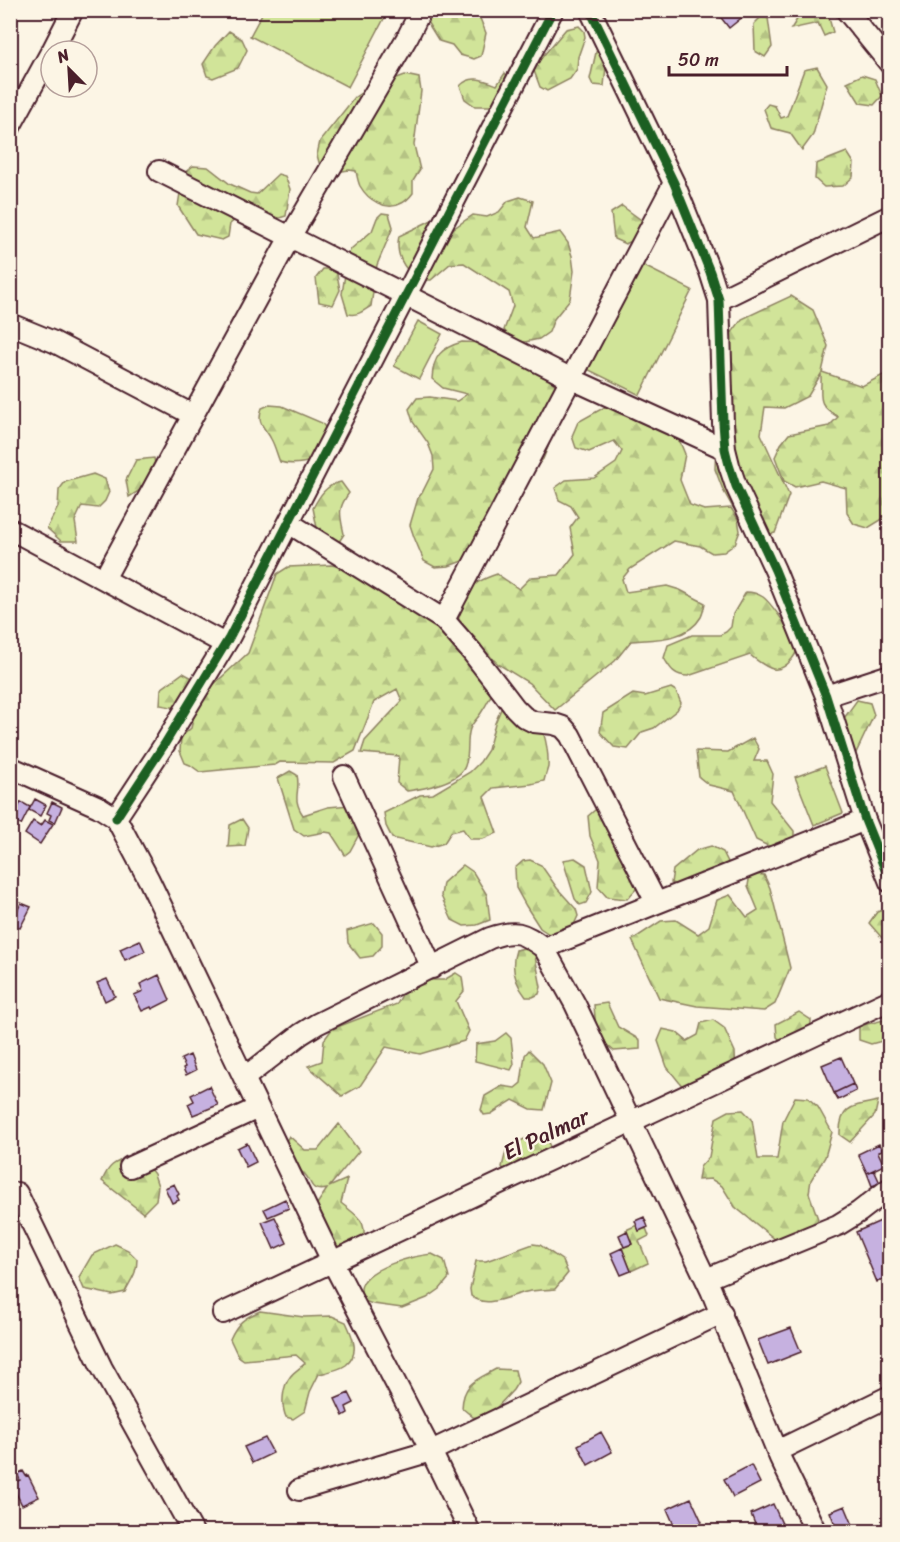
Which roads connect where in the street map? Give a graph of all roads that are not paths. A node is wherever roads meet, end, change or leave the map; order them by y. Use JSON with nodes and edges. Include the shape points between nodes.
{"nodes":[{"id":1,"x":73,"y":10,"type":"edge"},
{"id":2,"x":421,"y":10,"type":"edge"},
{"id":3,"x":553,"y":10,"type":"edge"},
{"id":4,"x":846,"y":10,"type":"edge"},
{"id":5,"x":596,"y":13,"type":"edge"},
{"id":6,"x":58,"y":39,"type":"edge"},
{"id":7,"x":890,"y":64,"type":"edge"},
{"id":8,"x":39,"y":74,"type":"edge"},
{"id":9,"x":12,"y":123,"type":"edge"},
{"id":10,"x":159,"y":171,"type":"dead end"},
{"id":11,"x":674,"y":183,"type":"junction"},
{"id":12,"x":890,"y":216,"type":"edge"},
{"id":13,"x":290,"y":237,"type":"junction"},
{"id":14,"x":406,"y":296,"type":"junction"},
{"id":15,"x":719,"y":300,"type":"junction"},
{"id":16,"x":10,"y":324,"type":"edge"},
{"id":17,"x":572,"y":379,"type":"junction"},
{"id":18,"x":193,"y":415,"type":"junction"},
{"id":19,"x":725,"y":449,"type":"junction"},
{"id":20,"x":289,"y":523,"type":"junction"},
{"id":21,"x":10,"y":529,"type":"edge"},
{"id":22,"x":104,"y":579,"type":"junction"},
{"id":23,"x":444,"y":620,"type":"junction"},
{"id":24,"x":225,"y":644,"type":"junction"},
{"id":25,"x":890,"y":675,"type":"edge"},
{"id":26,"x":826,"y":696,"type":"junction"},
{"id":27,"x":10,"y":766,"type":"edge"},
{"id":28,"x":344,"y":776,"type":"dead end"},
{"id":29,"x":117,"y":819,"type":"junction"},
{"id":30,"x":865,"y":820,"type":"junction"},
{"id":31,"x":890,"y":882,"type":"edge"},
{"id":32,"x":656,"y":902,"type":"junction"},
{"id":33,"x":544,"y":948,"type":"junction"},
{"id":34,"x":432,"y":968,"type":"junction"},
{"id":35,"x":890,"y":1000,"type":"edge"},
{"id":36,"x":244,"y":1078,"type":"junction"},
{"id":37,"x":258,"y":1108,"type":"junction"},
{"id":38,"x":630,"y":1121,"type":"junction"},
{"id":39,"x":130,"y":1167,"type":"dead end"},
{"id":40,"x":890,"y":1188,"type":"edge"},
{"id":41,"x":17,"y":1193,"type":"dead end"},
{"id":42,"x":332,"y":1261,"type":"junction"},
{"id":43,"x":706,"y":1279,"type":"junction"},
{"id":44,"x":223,"y":1313,"type":"dead end"},
{"id":45,"x":722,"y":1313,"type":"junction"},
{"id":46,"x":890,"y":1396,"type":"edge"},
{"id":47,"x":431,"y":1451,"type":"junction"},
{"id":48,"x":777,"y":1451,"type":"junction"},
{"id":49,"x":299,"y":1490,"type":"dead end"},
{"id":50,"x":193,"y":1532,"type":"edge"},
{"id":51,"x":470,"y":1532,"type":"edge"},
{"id":52,"x":816,"y":1532,"type":"edge"}],
"edges":[{"from":1,"to":6,"type":"street"},
{"from":2,"to":13,"type":"street"},
{"from":3,"to":14,"type":"street"},
{"from":4,"to":7,"type":"street"},
{"from":5,"to":11,"type":"street"},
{"from":8,"to":9,"type":"street"},
{"from":10,"to":13,"type":"street"},
{"from":11,"to":15,"type":"street"},
{"from":11,"to":17,"type":"street"},
{"from":12,"to":15,"type":"street"},
{"from":13,"to":14,"type":"street"},
{"from":13,"to":18,"type":"street"},
{"from":14,"to":17,"type":"street"},
{"from":14,"to":20,"type":"street"},
{"from":15,"to":19,"type":"street"},
{"from":16,"to":18,"type":"street","via":[[54,342]]},
{"from":17,"to":19,"type":"street"},
{"from":17,"to":23,"type":"street"},
{"from":18,"to":22,"type":"street"},
{"from":19,"to":26,"type":"street","via":[[736,486]]},
{"from":20,"to":23,"type":"street"},
{"from":20,"to":24,"type":"street"},
{"from":21,"to":22,"type":"street"},
{"from":22,"to":24,"type":"street"},
{"from":23,"to":32,"type":"street","via":[[524,717],[563,727],[570,735]]},
{"from":24,"to":29,"type":"street"},
{"from":25,"to":26,"type":"street"},
{"from":26,"to":30,"type":"street"},
{"from":27,"to":29,"type":"street"},
{"from":28,"to":34,"type":"street"},
{"from":29,"to":36,"type":"street"},
{"from":30,"to":31,"type":"street"},
{"from":30,"to":32,"type":"street"},
{"from":32,"to":33,"type":"street"},
{"from":33,"to":34,"type":"street","via":[[519,933],[507,933]]},
{"from":33,"to":38,"type":"street"},
{"from":34,"to":36,"type":"street","via":[[317,1024]]},
{"from":35,"to":38,"type":"street","name":"El Palmar"},
{"from":36,"to":37,"type":"street"},
{"from":37,"to":39,"type":"street"},
{"from":37,"to":42,"type":"street"},
{"from":38,"to":42,"type":"street","name":"El Palmar"},
{"from":38,"to":43,"type":"street"},
{"from":40,"to":43,"type":"street","via":[[838,1225]]},
{"from":41,"to":50,"type":"street","via":[[102,1368]]},
{"from":42,"to":44,"type":"street","name":"El Palmar"},
{"from":42,"to":47,"type":"street"},
{"from":43,"to":45,"type":"street"},
{"from":45,"to":47,"type":"street"},
{"from":45,"to":48,"type":"street"},
{"from":46,"to":48,"type":"street"},
{"from":47,"to":49,"type":"street"},
{"from":47,"to":51,"type":"street"},
{"from":48,"to":52,"type":"street"}]}
